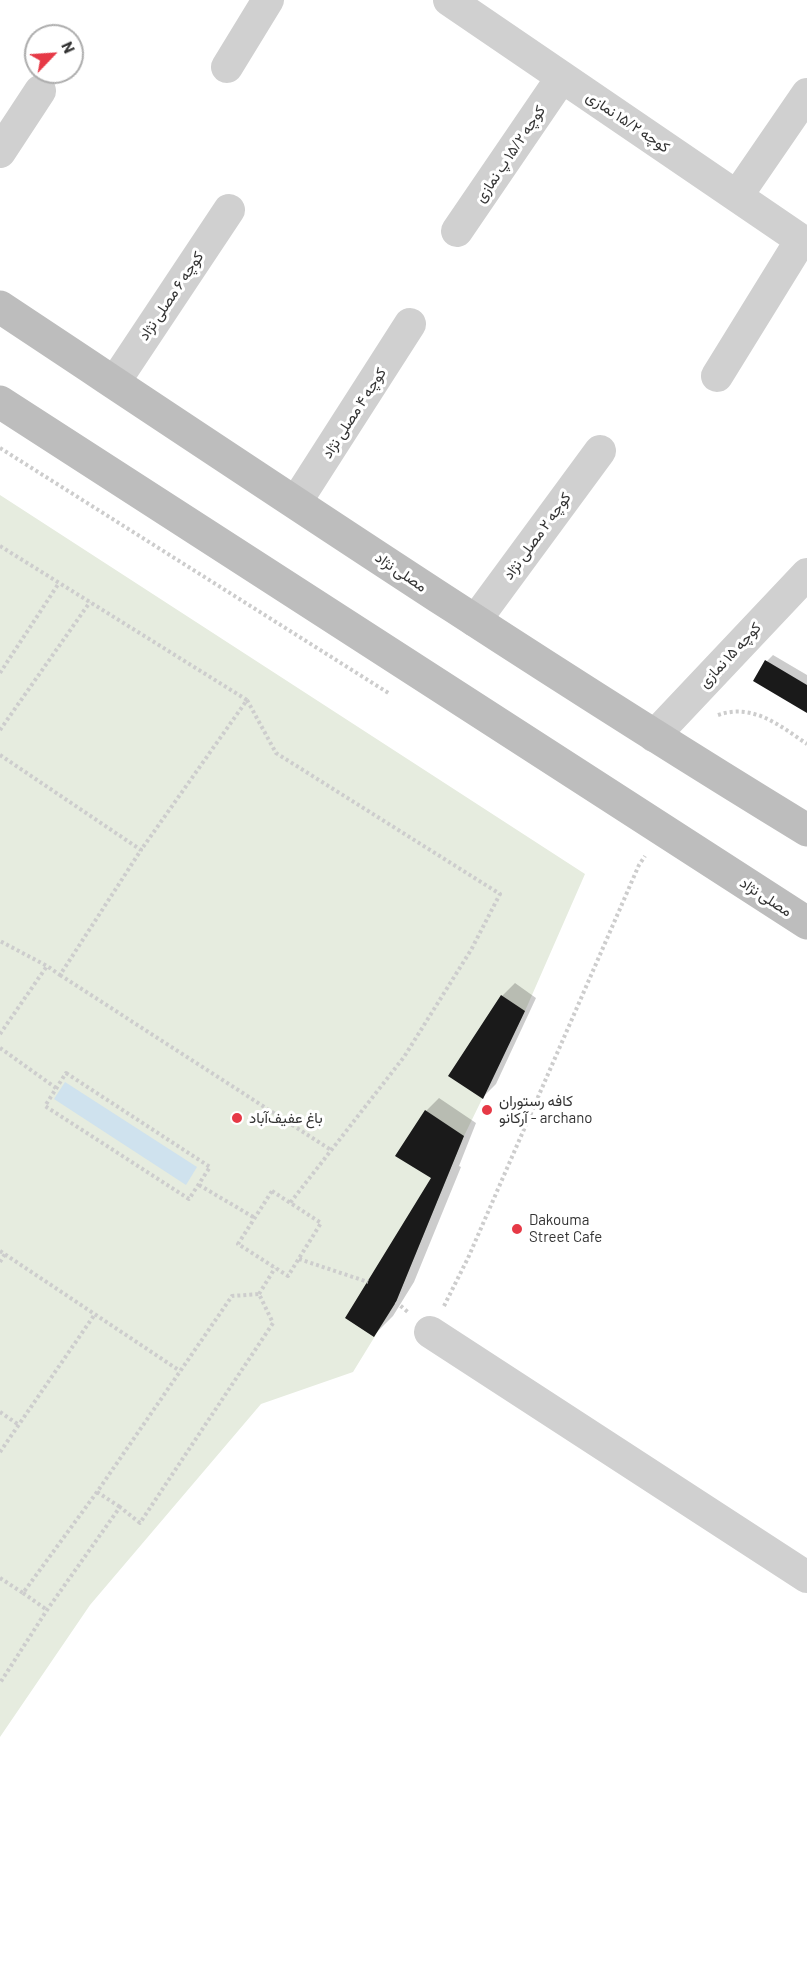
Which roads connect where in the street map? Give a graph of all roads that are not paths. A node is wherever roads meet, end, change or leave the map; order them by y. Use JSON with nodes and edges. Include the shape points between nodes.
{"nodes":[{"id":1,"x":268,"y":0,"type":"edge"},
{"id":2,"x":449,"y":0,"type":"edge"},
{"id":3,"x":486,"y":10,"type":"edge"},
{"id":4,"x":226,"y":67,"type":"dead end"},
{"id":5,"x":562,"y":77,"type":"junction"},
{"id":6,"x":40,"y":91,"type":"dead end"},
{"id":7,"x":807,"y":94,"type":"edge"},
{"id":8,"x":0,"y":152,"type":"edge"},
{"id":9,"x":736,"y":196,"type":"junction"},
{"id":10,"x":228,"y":210,"type":"dead end"},
{"id":11,"x":457,"y":231,"type":"dead end"},
{"id":12,"x":804,"y":242,"type":"edge"},
{"id":13,"x":0,"y":307,"type":"edge"},
{"id":14,"x":410,"y":324,"type":"dead end"},
{"id":15,"x":717,"y":376,"type":"dead end"},
{"id":16,"x":114,"y":383,"type":"junction"},
{"id":17,"x":0,"y":402,"type":"edge"},
{"id":18,"x":600,"y":451,"type":"dead end"},
{"id":19,"x":296,"y":502,"type":"junction"},
{"id":20,"x":807,"y":574,"type":"edge"},
{"id":21,"x":475,"y":621,"type":"junction"},
{"id":22,"x":654,"y":736,"type":"junction"},
{"id":23,"x":807,"y":830,"type":"edge"},
{"id":24,"x":807,"y":923,"type":"edge"},
{"id":25,"x":430,"y":1332,"type":"road end"},
{"id":26,"x":807,"y":1577,"type":"edge"}],
"edges":[{"from":1,"to":4,"type":"street"},
{"from":2,"to":3,"type":"street","name":"کوچه ۱۵/۲ نمازی"},
{"from":3,"to":5,"type":"street","name":"کوچه ۱۵/۲ نمازی"},
{"from":5,"to":9,"type":"street","name":"کوچه ۱۵/۲ نمازی"},
{"from":5,"to":11,"type":"street","name":"کوچه ۱۵/۲ پ نمازی"},
{"from":6,"to":8,"type":"street"},
{"from":7,"to":9,"type":"street"},
{"from":9,"to":12,"type":"street","name":"کوچه ۱۵/۲ نمازی"},
{"from":10,"to":16,"type":"street","name":"کوچه ۶ مصلی نژاد"},
{"from":12,"to":15,"type":"street"},
{"from":13,"to":16,"type":"main road","name":"مصلی نژاد"},
{"from":14,"to":19,"type":"street","name":"کوچه ۴ مصلی نژاد"},
{"from":16,"to":19,"type":"main road","name":"مصلی نژاد"},
{"from":17,"to":24,"type":"main road","name":"مصلی نژاد"},
{"from":18,"to":21,"type":"street","name":"کوچه ۲ مصلی نژاد"},
{"from":19,"to":21,"type":"main road","name":"مصلی نژاد"},
{"from":20,"to":22,"type":"street","name":"کوچه ۱۵ نمازی"},
{"from":21,"to":22,"type":"main road","name":"مصلی نژاد"},
{"from":22,"to":23,"type":"main road","name":"مصلی نژاد"},
{"from":25,"to":26,"type":"street"}]}
